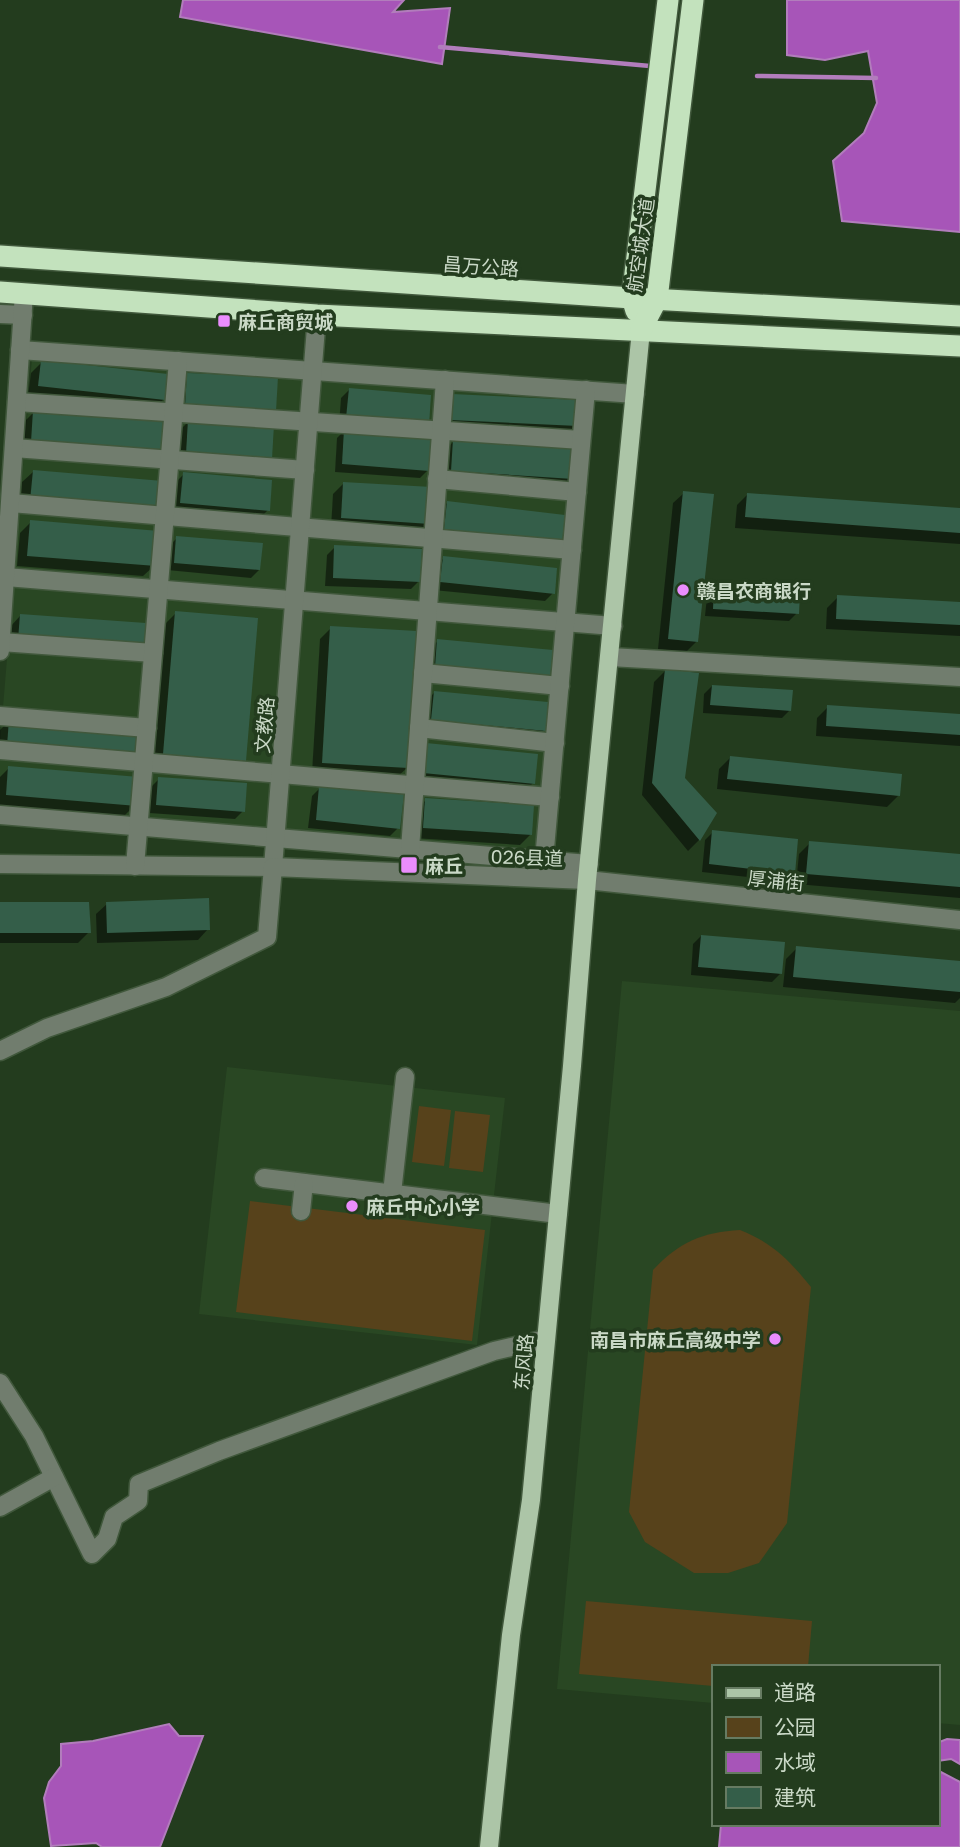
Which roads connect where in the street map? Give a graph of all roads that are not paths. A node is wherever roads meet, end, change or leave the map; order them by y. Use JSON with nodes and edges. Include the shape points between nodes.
{"nodes":[{"id":1,"x":667,"y":0,"type":"edge"},
{"id":2,"x":693,"y":0,"type":"edge"},
{"id":3,"x":0,"y":256,"type":"edge"},
{"id":4,"x":0,"y":292,"type":"edge"},
{"id":5,"x":24,"y":293,"type":"junction"},
{"id":6,"x":632,"y":299,"type":"junction"},
{"id":7,"x":657,"y":299,"type":"junction"},
{"id":8,"x":0,"y":314,"type":"edge"},
{"id":9,"x":23,"y":315,"type":"junction"},
{"id":10,"x":317,"y":315,"type":"junction"},
{"id":11,"x":960,"y":316,"type":"edge"},
{"id":12,"x":641,"y":330,"type":"junction"},
{"id":13,"x":960,"y":346,"type":"edge"},
{"id":14,"x":20,"y":350,"type":"junction"},
{"id":15,"x":178,"y":361,"type":"junction"},
{"id":16,"x":313,"y":371,"type":"junction"},
{"id":17,"x":444,"y":380,"type":"junction"},
{"id":18,"x":586,"y":390,"type":"junction"},
{"id":19,"x":635,"y":394,"type":"junction"},
{"id":20,"x":17,"y":402,"type":"junction"},
{"id":21,"x":174,"y":413,"type":"junction"},
{"id":22,"x":309,"y":422,"type":"junction"},
{"id":23,"x":441,"y":431,"type":"junction"},
{"id":24,"x":581,"y":440,"type":"junction"},
{"id":25,"x":14,"y":448,"type":"junction"},
{"id":26,"x":170,"y":460,"type":"junction"},
{"id":27,"x":305,"y":470,"type":"junction"},
{"id":28,"x":437,"y":479,"type":"junction"},
{"id":29,"x":577,"y":492,"type":"junction"},
{"id":30,"x":11,"y":503,"type":"junction"},
{"id":31,"x":165,"y":516,"type":"junction"},
{"id":32,"x":301,"y":527,"type":"junction"},
{"id":33,"x":433,"y":538,"type":"junction"},
{"id":34,"x":572,"y":550,"type":"junction"},
{"id":35,"x":6,"y":577,"type":"junction"},
{"id":36,"x":159,"y":588,"type":"junction"},
{"id":37,"x":295,"y":599,"type":"junction"},
{"id":38,"x":428,"y":610,"type":"junction"},
{"id":39,"x":565,"y":622,"type":"junction"},
{"id":40,"x":613,"y":626,"type":"junction"},
{"id":41,"x":1,"y":642,"type":"edge"},
{"id":42,"x":0,"y":651,"type":"edge"},
{"id":43,"x":153,"y":653,"type":"junction"},
{"id":44,"x":610,"y":657,"type":"junction"},
{"id":45,"x":423,"y":673,"type":"junction"},
{"id":46,"x":960,"y":677,"type":"edge"},
{"id":47,"x":560,"y":686,"type":"junction"},
{"id":48,"x":0,"y":716,"type":"edge"},
{"id":49,"x":147,"y":728,"type":"junction"},
{"id":50,"x":419,"y":728,"type":"junction"},
{"id":51,"x":555,"y":743,"type":"junction"},
{"id":52,"x":0,"y":750,"type":"edge"},
{"id":53,"x":144,"y":762,"type":"junction"},
{"id":54,"x":281,"y":774,"type":"junction"},
{"id":55,"x":415,"y":785,"type":"junction"},
{"id":56,"x":550,"y":797,"type":"junction"},
{"id":57,"x":0,"y":816,"type":"edge"},
{"id":58,"x":138,"y":826,"type":"junction"},
{"id":59,"x":276,"y":837,"type":"junction"},
{"id":60,"x":410,"y":849,"type":"junction"},
{"id":61,"x":544,"y":860,"type":"junction"},
{"id":62,"x":0,"y":864,"type":"edge"},
{"id":63,"x":135,"y":866,"type":"junction"},
{"id":64,"x":273,"y":867,"type":"junction"},
{"id":65,"x":588,"y":872,"type":"junction"},
{"id":66,"x":960,"y":920,"type":"edge"},
{"id":67,"x":0,"y":1051,"type":"edge"},
{"id":68,"x":405,"y":1077,"type":"dead end"},
{"id":69,"x":264,"y":1178,"type":"dead end"},
{"id":70,"x":304,"y":1182,"type":"junction"},
{"id":71,"x":392,"y":1193,"type":"junction"},
{"id":72,"x":301,"y":1211,"type":"dead end"},
{"id":73,"x":558,"y":1214,"type":"junction"},
{"id":74,"x":546,"y":1339,"type":"junction"},
{"id":75,"x":0,"y":1383,"type":"edge"},
{"id":76,"x":54,"y":1477,"type":"junction"},
{"id":77,"x":0,"y":1507,"type":"edge"},
{"id":78,"x":489,"y":1847,"type":"edge"}],
"edges":[{"from":1,"to":6,"type":"highway","name":"航空城大道"},
{"from":2,"to":7,"type":"highway","name":"航空城大道"},
{"from":3,"to":6,"type":"highway","name":"昌万公路"},
{"from":4,"to":5,"type":"highway"},
{"from":5,"to":9,"type":"street"},
{"from":5,"to":10,"type":"highway"},
{"from":6,"to":7,"type":"highway","name":"昌万公路"},
{"from":6,"to":12,"type":"highway","name":"航空城大道"},
{"from":7,"to":11,"type":"highway","name":"昌万公路"},
{"from":7,"to":12,"type":"highway","name":"航空城大道"},
{"from":8,"to":9,"type":"street"},
{"from":9,"to":14,"type":"street"},
{"from":10,"to":12,"type":"highway"},
{"from":10,"to":16,"type":"street","name":"文教路"},
{"from":12,"to":13,"type":"highway"},
{"from":12,"to":19,"type":"main road","name":"026县道"},
{"from":14,"to":15,"type":"street"},
{"from":14,"to":20,"type":"street"},
{"from":15,"to":16,"type":"street"},
{"from":15,"to":21,"type":"street"},
{"from":16,"to":17,"type":"street"},
{"from":16,"to":22,"type":"street","name":"文教路"},
{"from":17,"to":18,"type":"street"},
{"from":17,"to":23,"type":"street"},
{"from":18,"to":19,"type":"street"},
{"from":18,"to":24,"type":"street"},
{"from":19,"to":40,"type":"main road","name":"026县道"},
{"from":20,"to":21,"type":"street"},
{"from":20,"to":25,"type":"street"},
{"from":21,"to":22,"type":"street"},
{"from":21,"to":26,"type":"street"},
{"from":22,"to":23,"type":"street"},
{"from":22,"to":27,"type":"street","name":"文教路"},
{"from":23,"to":24,"type":"street"},
{"from":23,"to":28,"type":"street"},
{"from":24,"to":29,"type":"street"},
{"from":25,"to":26,"type":"street"},
{"from":25,"to":30,"type":"street"},
{"from":26,"to":27,"type":"street"},
{"from":26,"to":31,"type":"street"},
{"from":27,"to":32,"type":"street","name":"文教路"},
{"from":28,"to":29,"type":"street"},
{"from":28,"to":33,"type":"street"},
{"from":29,"to":34,"type":"street"},
{"from":30,"to":31,"type":"street"},
{"from":30,"to":35,"type":"street"},
{"from":31,"to":32,"type":"street"},
{"from":31,"to":36,"type":"street"},
{"from":32,"to":33,"type":"street"},
{"from":32,"to":37,"type":"street","name":"文教路"},
{"from":33,"to":34,"type":"street"},
{"from":33,"to":38,"type":"street"},
{"from":34,"to":39,"type":"street"},
{"from":35,"to":36,"type":"street"},
{"from":35,"to":41,"type":"street"},
{"from":36,"to":37,"type":"street"},
{"from":36,"to":43,"type":"street"},
{"from":37,"to":38,"type":"street"},
{"from":37,"to":54,"type":"street","name":"文教路"},
{"from":38,"to":39,"type":"street"},
{"from":38,"to":45,"type":"street"},
{"from":39,"to":40,"type":"street"},
{"from":39,"to":47,"type":"street"},
{"from":40,"to":44,"type":"main road","name":"026县道"},
{"from":41,"to":42,"type":"street"},
{"from":41,"to":43,"type":"street"},
{"from":43,"to":49,"type":"street"},
{"from":44,"to":46,"type":"street"},
{"from":44,"to":65,"type":"main road","name":"026县道"},
{"from":45,"to":47,"type":"street"},
{"from":45,"to":50,"type":"street"},
{"from":47,"to":51,"type":"street"},
{"from":48,"to":49,"type":"street"},
{"from":49,"to":53,"type":"street"},
{"from":50,"to":51,"type":"street"},
{"from":50,"to":55,"type":"street"},
{"from":51,"to":56,"type":"street"},
{"from":52,"to":53,"type":"street"},
{"from":53,"to":54,"type":"street"},
{"from":53,"to":58,"type":"street"},
{"from":54,"to":55,"type":"street"},
{"from":54,"to":59,"type":"street","name":"文教路"},
{"from":55,"to":56,"type":"street"},
{"from":55,"to":60,"type":"street"},
{"from":56,"to":61,"type":"street"},
{"from":57,"to":58,"type":"street"},
{"from":58,"to":59,"type":"street"},
{"from":58,"to":63,"type":"street"},
{"from":59,"to":60,"type":"street"},
{"from":59,"to":64,"type":"street","name":"文教路"},
{"from":60,"to":61,"type":"street"},
{"from":61,"to":65,"type":"street"},
{"from":62,"to":63,"type":"street"},
{"from":63,"to":64,"type":"street"},
{"from":64,"to":65,"type":"street","name":"026县道"},
{"from":64,"to":67,"type":"street","via":[[267,937],[166,987],[47,1028]]},
{"from":65,"to":66,"type":"street","name":"厚浦街"},
{"from":65,"to":73,"type":"main road","name":"东风路"},
{"from":68,"to":71,"type":"street"},
{"from":69,"to":70,"type":"street"},
{"from":70,"to":71,"type":"street"},
{"from":70,"to":72,"type":"street"},
{"from":71,"to":73,"type":"street"},
{"from":73,"to":74,"type":"main road","name":"东风路"},
{"from":74,"to":76,"type":"street","via":[[494,1351],[139,1484],[138,1501],[114,1517],[107,1539],[92,1554]]},
{"from":74,"to":78,"type":"main road","name":"东风路"},
{"from":75,"to":76,"type":"street"},
{"from":76,"to":77,"type":"street"}]}
